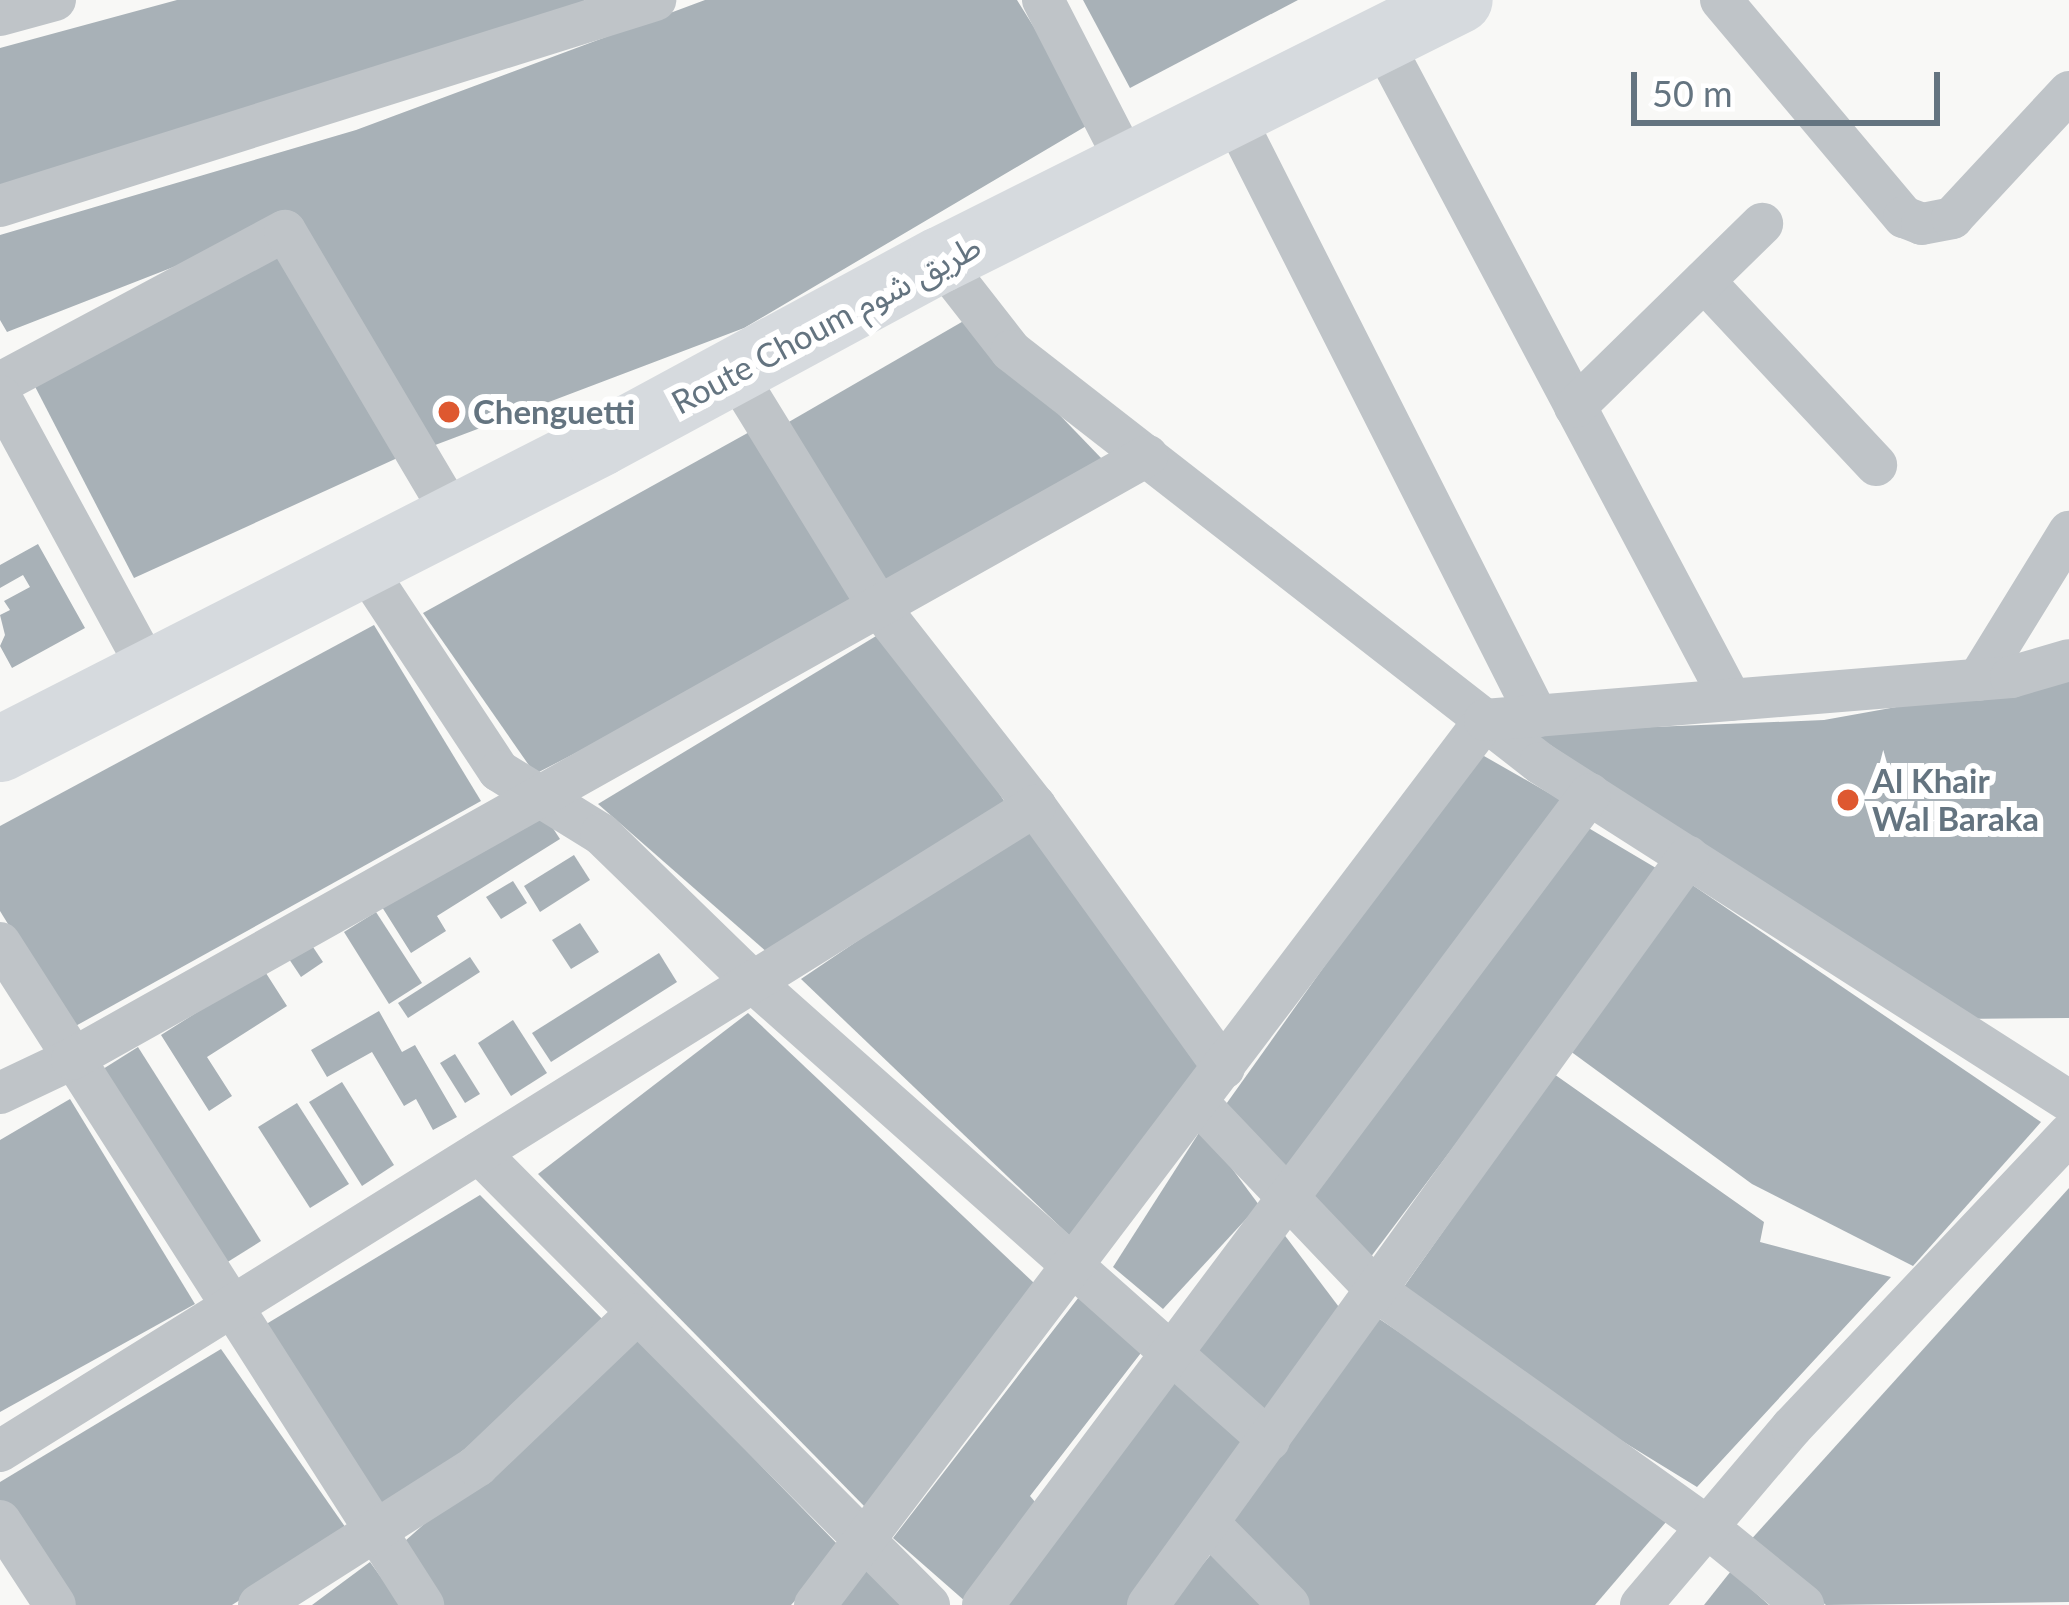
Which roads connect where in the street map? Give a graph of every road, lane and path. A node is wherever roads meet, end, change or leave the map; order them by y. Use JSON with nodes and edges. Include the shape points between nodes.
{"nodes":[{"id":1,"x":55,"y":0,"type":"edge"},
{"id":2,"x":655,"y":0,"type":"edge"},
{"id":3,"x":1043,"y":0,"type":"edge"},
{"id":4,"x":1460,"y":0,"type":"edge"},
{"id":5,"x":1721,"y":0,"type":"edge"},
{"id":6,"x":0,"y":14,"type":"edge"},
{"id":7,"x":1381,"y":40,"type":"junction"},
{"id":8,"x":2069,"y":92,"type":"edge"},
{"id":9,"x":1233,"y":115,"type":"junction"},
{"id":10,"x":1129,"y":166,"type":"junction"},
{"id":11,"x":0,"y":206,"type":"edge"},
{"id":12,"x":1762,"y":224,"type":"dead end"},
{"id":13,"x":940,"y":260,"type":"junction"},
{"id":14,"x":1704,"y":281,"type":"junction"},
{"id":15,"x":735,"y":373,"type":"junction"},
{"id":16,"x":0,"y":382,"type":"edge"},
{"id":17,"x":0,"y":395,"type":"edge"},
{"id":18,"x":1575,"y":407,"type":"junction"},
{"id":19,"x":1147,"y":456,"type":"junction"},
{"id":20,"x":1876,"y":465,"type":"dead end"},
{"id":21,"x":454,"y":517,"type":"junction"},
{"id":22,"x":2069,"y":532,"type":"edge"},
{"id":23,"x":362,"y":562,"type":"junction"},
{"id":24,"x":879,"y":607,"type":"junction"},
{"id":25,"x":2069,"y":660,"type":"edge"},
{"id":26,"x":150,"y":672,"type":"junction"},
{"id":27,"x":1978,"y":680,"type":"junction"},
{"id":28,"x":1731,"y":700,"type":"junction"},
{"id":29,"x":1537,"y":716,"type":"junction"},
{"id":30,"x":1485,"y":720,"type":"junction"},
{"id":31,"x":0,"y":749,"type":"edge"},
{"id":32,"x":1590,"y":794,"type":"junction"},
{"id":33,"x":546,"y":796,"type":"junction"},
{"id":34,"x":1035,"y":806,"type":"junction"},
{"id":35,"x":1688,"y":857,"type":"junction"},
{"id":36,"x":0,"y":943,"type":"edge"},
{"id":37,"x":753,"y":982,"type":"junction"},
{"id":38,"x":72,"y":1059,"type":"junction"},
{"id":39,"x":1224,"y":1068,"type":"junction"},
{"id":40,"x":0,"y":1093,"type":"edge"},
{"id":41,"x":2069,"y":1101,"type":"edge"},
{"id":42,"x":1198,"y":1103,"type":"junction"},
{"id":43,"x":2069,"y":1133,"type":"edge"},
{"id":44,"x":479,"y":1153,"type":"junction"},
{"id":45,"x":1287,"y":1197,"type":"junction"},
{"id":46,"x":1075,"y":1268,"type":"junction"},
{"id":47,"x":1378,"y":1292,"type":"junction"},
{"id":48,"x":233,"y":1306,"type":"junction"},
{"id":49,"x":635,"y":1315,"type":"junction"},
{"id":50,"x":1171,"y":1353,"type":"junction"},
{"id":51,"x":1269,"y":1440,"type":"junction"},
{"id":52,"x":0,"y":1451,"type":"edge"},
{"id":53,"x":0,"y":1521,"type":"edge"},
{"id":54,"x":1208,"y":1523,"type":"junction"},
{"id":55,"x":1707,"y":1527,"type":"junction"},
{"id":56,"x":376,"y":1530,"type":"junction"},
{"id":57,"x":867,"y":1544,"type":"junction"},
{"id":58,"x":55,"y":1605,"type":"edge"},
{"id":59,"x":259,"y":1605,"type":"edge"},
{"id":60,"x":423,"y":1605,"type":"edge"},
{"id":61,"x":815,"y":1605,"type":"edge"},
{"id":62,"x":929,"y":1605,"type":"edge"},
{"id":63,"x":983,"y":1605,"type":"edge"},
{"id":64,"x":1148,"y":1605,"type":"edge"},
{"id":65,"x":1289,"y":1605,"type":"edge"},
{"id":66,"x":1641,"y":1605,"type":"edge"},
{"id":67,"x":1803,"y":1605,"type":"edge"}],
"edges":[{"from":1,"to":6,"type":"street"},
{"from":2,"to":11,"type":"street"},
{"from":3,"to":10,"type":"street"},
{"from":4,"to":7,"type":"highway","name":"Route Choum طريق شوم"},
{"from":5,"to":8,"type":"street","via":[[1904,217],[1922,224],[1952,218]]},
{"from":7,"to":9,"type":"highway","name":"Route Choum طريق شوم"},
{"from":7,"to":18,"type":"street"},
{"from":9,"to":10,"type":"highway","name":"Route Choum طريق شوم"},
{"from":9,"to":29,"type":"street"},
{"from":10,"to":13,"type":"highway","name":"Route Choum طريق شوم"},
{"from":12,"to":14,"type":"street"},
{"from":13,"to":15,"type":"highway","name":"Route Choum طريق شوم"},
{"from":13,"to":19,"type":"street","via":[[1011,351]]},
{"from":14,"to":18,"type":"street"},
{"from":14,"to":20,"type":"street"},
{"from":15,"to":21,"type":"highway","name":"Route Choum طريق شوم"},
{"from":15,"to":24,"type":"street"},
{"from":16,"to":21,"type":"street","via":[[285,231]]},
{"from":17,"to":26,"type":"street"},
{"from":18,"to":28,"type":"street"},
{"from":19,"to":24,"type":"street"},
{"from":19,"to":30,"type":"street"},
{"from":21,"to":23,"type":"highway","name":"Route Choum طريق شوم"},
{"from":22,"to":27,"type":"street"},
{"from":23,"to":26,"type":"highway","name":"Route Choum طريق شوم"},
{"from":23,"to":33,"type":"street","via":[[499,772]]},
{"from":24,"to":33,"type":"street"},
{"from":24,"to":34,"type":"street"},
{"from":25,"to":27,"type":"street"},
{"from":26,"to":31,"type":"highway","name":"Route Choum طريق شوم"},
{"from":27,"to":28,"type":"street"},
{"from":28,"to":29,"type":"street"},
{"from":29,"to":30,"type":"street"},
{"from":30,"to":32,"type":"street"},
{"from":30,"to":39,"type":"street"},
{"from":32,"to":35,"type":"street"},
{"from":32,"to":45,"type":"street"},
{"from":33,"to":37,"type":"street","via":[[601,834]]},
{"from":33,"to":38,"type":"street"},
{"from":34,"to":37,"type":"street"},
{"from":34,"to":39,"type":"street"},
{"from":35,"to":41,"type":"street"},
{"from":35,"to":47,"type":"street"},
{"from":36,"to":38,"type":"street"},
{"from":37,"to":44,"type":"street"},
{"from":37,"to":46,"type":"street"},
{"from":38,"to":40,"type":"street"},
{"from":38,"to":48,"type":"street"},
{"from":39,"to":42,"type":"street"},
{"from":42,"to":45,"type":"street"},
{"from":42,"to":46,"type":"street"},
{"from":43,"to":55,"type":"street"},
{"from":44,"to":48,"type":"street"},
{"from":44,"to":49,"type":"street"},
{"from":45,"to":47,"type":"street"},
{"from":45,"to":50,"type":"street"},
{"from":46,"to":50,"type":"street"},
{"from":46,"to":57,"type":"street"},
{"from":47,"to":51,"type":"street"},
{"from":47,"to":55,"type":"street"},
{"from":48,"to":52,"type":"street"},
{"from":48,"to":56,"type":"street"},
{"from":49,"to":56,"type":"street","via":[[477,1466]]},
{"from":49,"to":57,"type":"street"},
{"from":50,"to":51,"type":"street"},
{"from":50,"to":63,"type":"street"},
{"from":51,"to":54,"type":"street"},
{"from":53,"to":58,"type":"street"},
{"from":54,"to":64,"type":"street"},
{"from":54,"to":65,"type":"street"},
{"from":55,"to":66,"type":"street"},
{"from":55,"to":67,"type":"street"},
{"from":56,"to":59,"type":"street"},
{"from":56,"to":60,"type":"street"},
{"from":57,"to":61,"type":"street"},
{"from":57,"to":62,"type":"street"}]}
